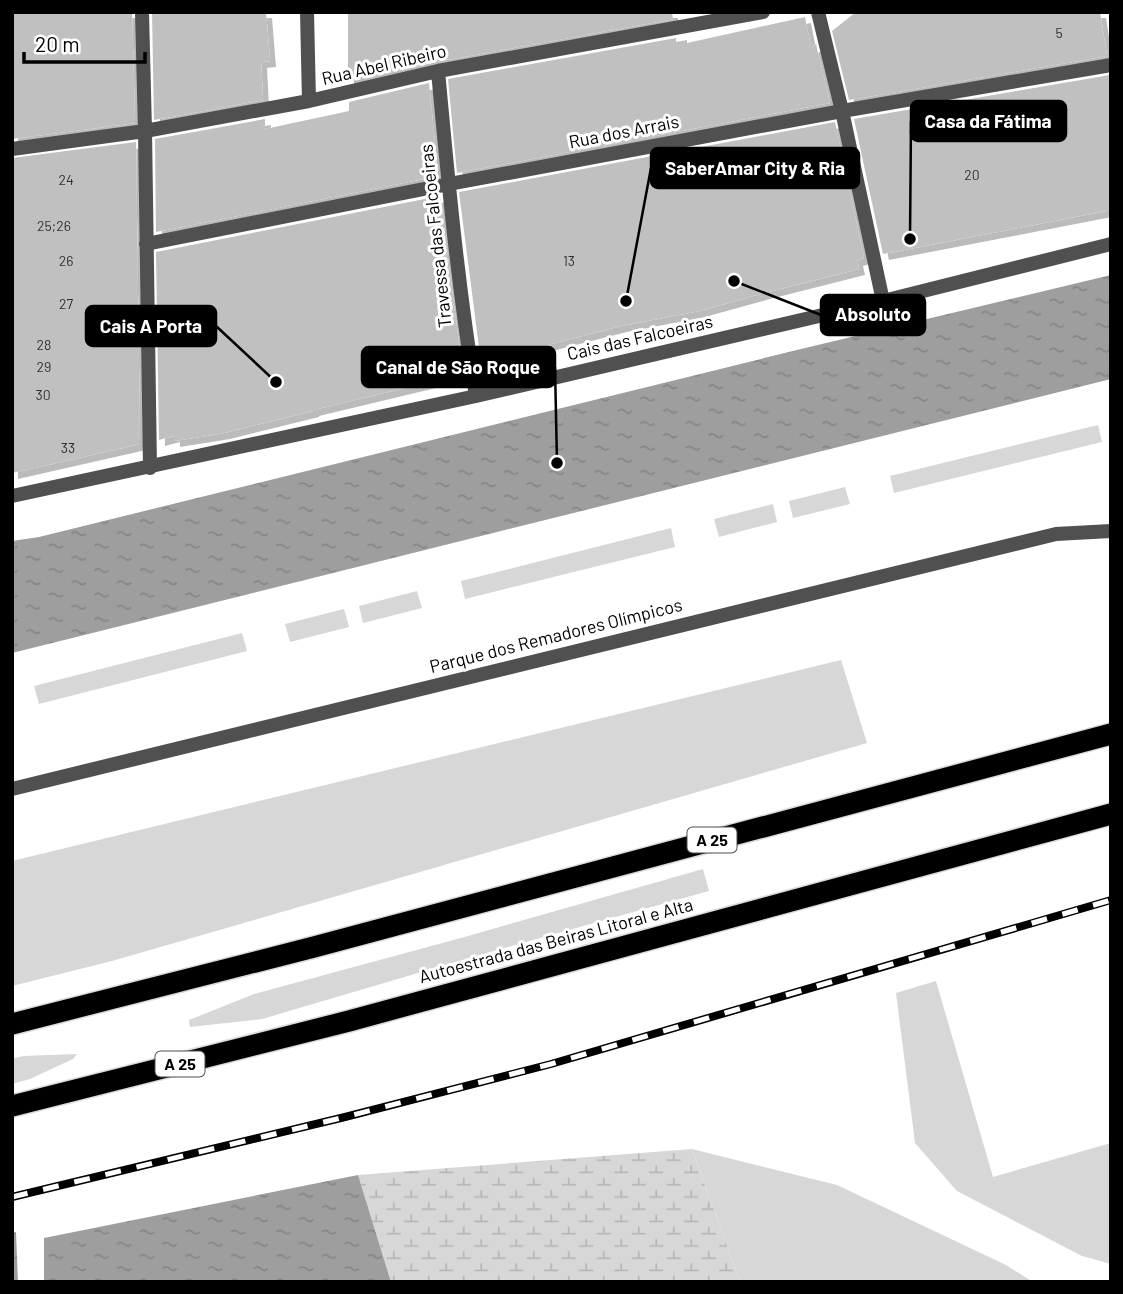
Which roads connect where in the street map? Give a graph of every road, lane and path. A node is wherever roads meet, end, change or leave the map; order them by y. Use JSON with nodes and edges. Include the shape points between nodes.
{"nodes":[{"id":1,"x":142,"y":12,"type":"edge"},
{"id":2,"x":307,"y":12,"type":"edge"},
{"id":3,"x":763,"y":12,"type":"edge"},
{"id":4,"x":818,"y":12,"type":"edge"},
{"id":5,"x":1111,"y":65,"type":"edge"},
{"id":6,"x":438,"y":71,"type":"junction"},
{"id":7,"x":309,"y":101,"type":"junction"},
{"id":8,"x":842,"y":111,"type":"junction"},
{"id":9,"x":145,"y":131,"type":"junction"},
{"id":10,"x":12,"y":149,"type":"edge"},
{"id":11,"x":449,"y":184,"type":"junction"},
{"id":12,"x":146,"y":244,"type":"junction"},
{"id":13,"x":1111,"y":244,"type":"edge"},
{"id":14,"x":883,"y":301,"type":"junction"},
{"id":15,"x":475,"y":396,"type":"junction"},
{"id":16,"x":150,"y":468,"type":"junction"},
{"id":17,"x":12,"y":496,"type":"edge"},
{"id":18,"x":1111,"y":531,"type":"edge"},
{"id":19,"x":1111,"y":734,"type":"edge"},
{"id":20,"x":12,"y":789,"type":"edge"},
{"id":21,"x":1111,"y":814,"type":"edge"},
{"id":22,"x":12,"y":1024,"type":"edge"},
{"id":23,"x":12,"y":1106,"type":"edge"}],
"edges":[{"from":1,"to":9,"type":"street"},
{"from":2,"to":7,"type":"street"},
{"from":3,"to":6,"type":"street","name":"Rua Abel Ribeiro"},
{"from":4,"to":8,"type":"street"},
{"from":5,"to":8,"type":"street","name":"Rua dos Arrais"},
{"from":6,"to":7,"type":"street","name":"Rua Abel Ribeiro"},
{"from":6,"to":11,"type":"street","name":"Travessa das Falcoeiras"},
{"from":7,"to":9,"type":"street","name":"Rua Abel Ribeiro"},
{"from":8,"to":11,"type":"street","name":"Rua dos Arrais"},
{"from":8,"to":14,"type":"street"},
{"from":9,"to":10,"type":"street","name":"Rua Abel Ribeiro"},
{"from":9,"to":12,"type":"street"},
{"from":11,"to":12,"type":"street","name":"Rua dos Arrais"},
{"from":11,"to":15,"type":"street","name":"Travessa das Falcoeiras"},
{"from":12,"to":16,"type":"street"},
{"from":13,"to":14,"type":"street","name":"Cais das Falcoeiras"},
{"from":14,"to":15,"type":"street","name":"Cais das Falcoeiras"},
{"from":15,"to":16,"type":"street","name":"Cais das Falcoeiras"},
{"from":16,"to":17,"type":"street","name":"Cais das Falcoeiras"},
{"from":18,"to":20,"type":"street","name":"Parque dos Remadores Olímpicos","via":[[1056,534]]},
{"from":19,"to":22,"type":"highway","number":"A 25"},
{"from":21,"to":23,"type":"highway","name":"Autoestrada das Beiras Litoral e Alta","number":"A 25","via":[[349,1021]]}]}
